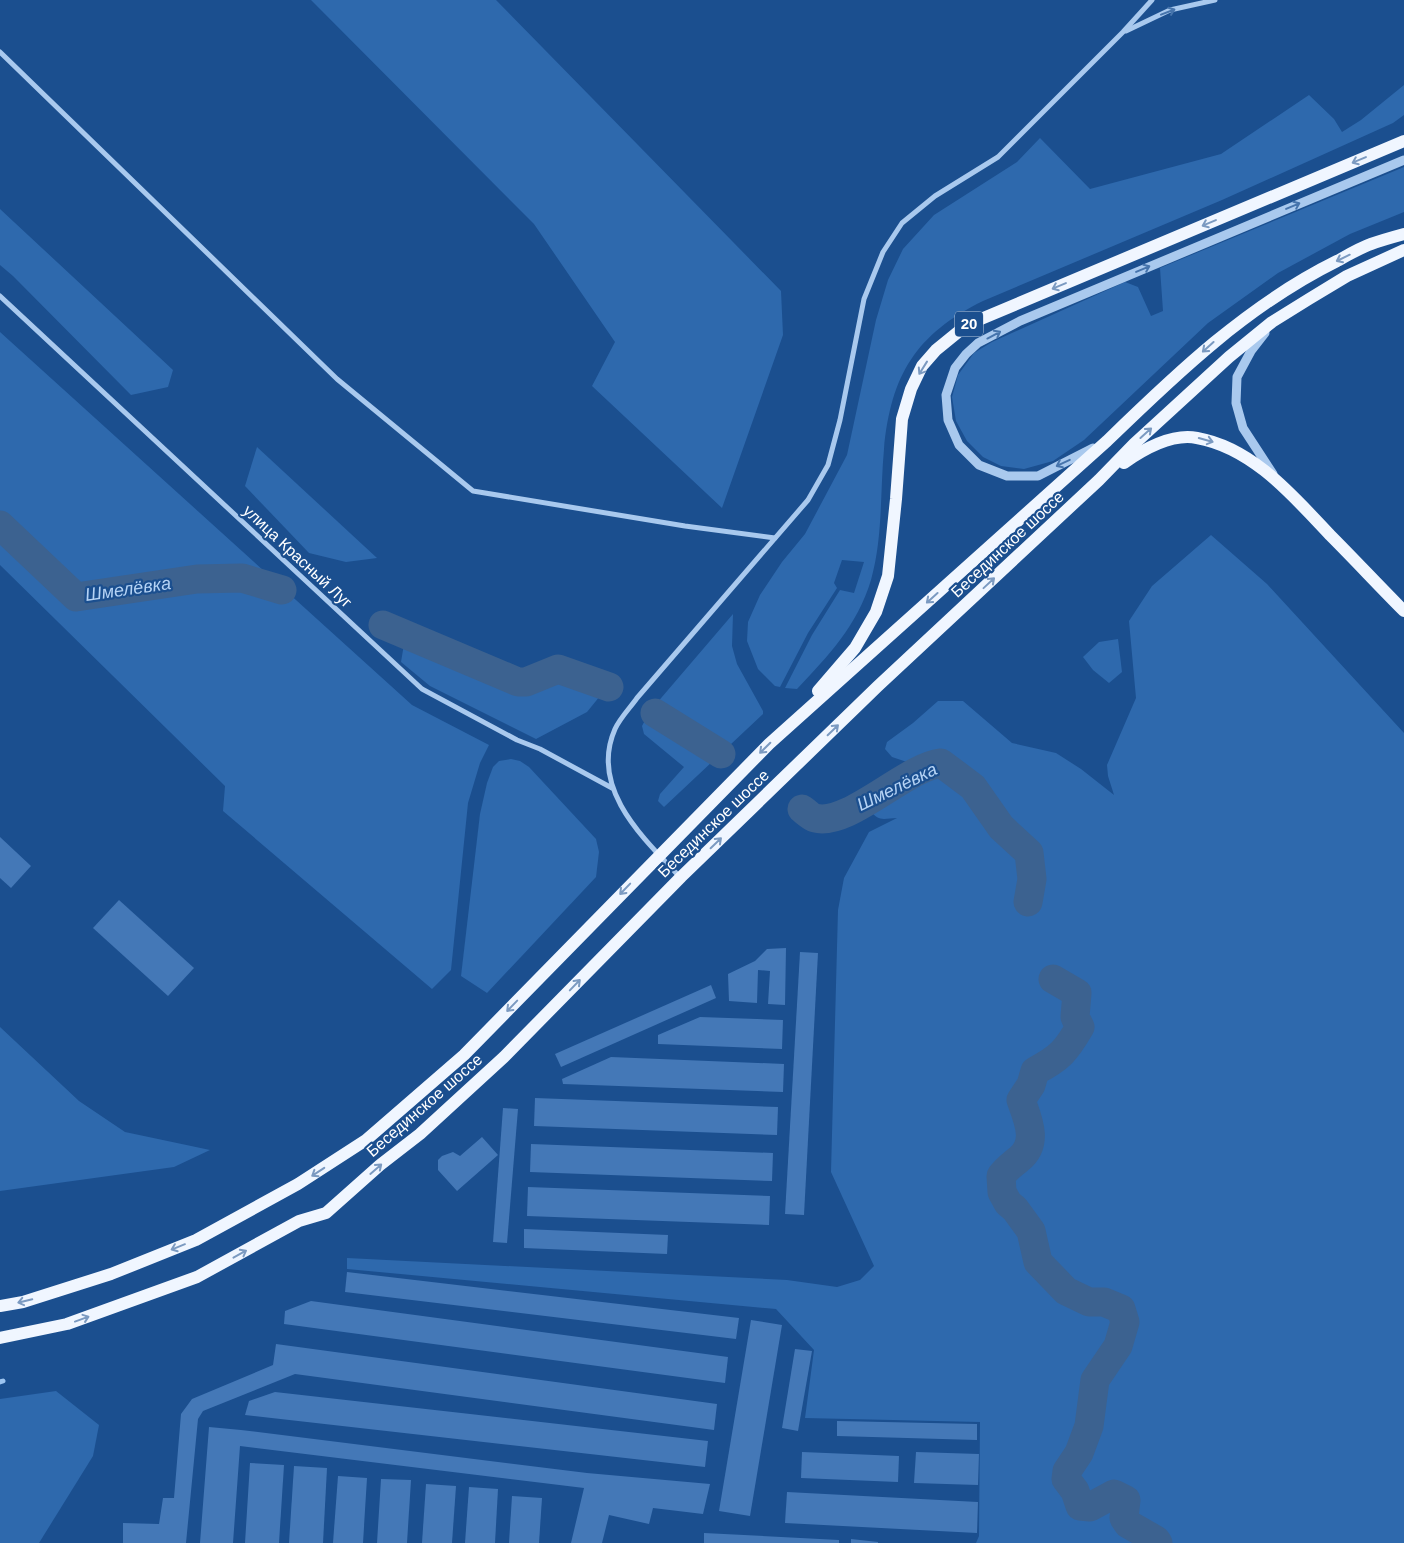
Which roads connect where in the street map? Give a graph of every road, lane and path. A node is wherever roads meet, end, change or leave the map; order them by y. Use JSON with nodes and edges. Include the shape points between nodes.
{"nodes":[{"id":1,"x":1152,"y":0,"type":"edge"},
{"id":2,"x":1215,"y":0,"type":"edge"},
{"id":3,"x":1124,"y":32,"type":"junction"},
{"id":4,"x":0,"y":52,"type":"edge"},
{"id":5,"x":1404,"y":141,"type":"edge"},
{"id":6,"x":1404,"y":160,"type":"edge"},
{"id":7,"x":1404,"y":228,"type":"edge"},
{"id":8,"x":1404,"y":234,"type":"edge"},
{"id":9,"x":1371,"y":244,"type":"junction"},
{"id":10,"x":1404,"y":250,"type":"edge"},
{"id":11,"x":0,"y":296,"type":"edge"},
{"id":12,"x":1272,"y":322,"type":"junction"},
{"id":13,"x":1107,"y":441,"type":"junction"},
{"id":14,"x":1100,"y":480,"type":"junction"},
{"id":15,"x":1277,"y":481,"type":"junction"},
{"id":16,"x":775,"y":538,"type":"junction"},
{"id":17,"x":1404,"y":611,"type":"edge"},
{"id":18,"x":780,"y":734,"type":"junction"},
{"id":19,"x":612,"y":788,"type":"junction"},
{"id":20,"x":659,"y":854,"type":"junction"},
{"id":21,"x":681,"y":877,"type":"junction"},
{"id":22,"x":0,"y":1306,"type":"edge"},
{"id":23,"x":0,"y":1338,"type":"edge"}],
"edges":[{"from":1,"to":3,"type":"street"},
{"from":3,"to":2,"type":"street","one_way":true,"via":[[1170,10]]},
{"from":3,"to":16,"type":"street","via":[[998,157],[936,196],[902,223],[883,252],[864,299],[828,466],[808,500]]},
{"from":4,"to":16,"type":"street","via":[[338,379],[473,491]]},
{"from":5,"to":18,"type":"main road","number":"20","one_way":true,"via":[[981,319],[963,328],[936,350],[922,366],[902,419],[888,576],[876,612],[855,648]]},
{"from":13,"to":6,"type":"street","one_way":true,"via":[[1038,476],[1007,476],[979,465],[959,445],[948,420],[946,395],[955,368],[978,343],[1020,321]]},
{"from":7,"to":9,"type":"main road"},
{"from":8,"to":9,"type":"main road","name":"Бесединское шоссе"},
{"from":9,"to":13,"type":"main road","name":"Бесединское шоссе","one_way":true,"via":[[1279,294],[1217,339]]},
{"from":10,"to":12,"type":"main road","name":"Бесединское шоссе","via":[[1347,276]]},
{"from":11,"to":19,"type":"street","name":"улица Красный Луг","via":[[422,689]]},
{"from":14,"to":12,"type":"main road","name":"Бесединское шоссе","one_way":true,"via":[[1171,410]]},
{"from":12,"to":15,"type":"street","via":[[1237,377],[1236,403],[1243,428]]},
{"from":13,"to":18,"type":"main road","name":"Бесединское шоссе","one_way":true},
{"from":14,"to":15,"type":"main road","one_way":true,"via":[[1141,451],[1167,440],[1196,437],[1220,444],[1245,457]]},
{"from":21,"to":14,"type":"main road","name":"Бесединское шоссе","one_way":true,"via":[[878,686]]},
{"from":15,"to":17,"type":"main road"},
{"from":16,"to":19,"type":"street","via":[[636,698],[615,728],[608,749]]},
{"from":18,"to":20,"type":"main road","name":"Бесединское шоссе","one_way":true},
{"from":19,"to":20,"type":"street","via":[[618,803]]},
{"from":20,"to":21,"type":"street"},
{"from":20,"to":22,"type":"main road","name":"Бесединское шоссе","one_way":true,"via":[[464,1055],[366,1140],[298,1184],[196,1240],[111,1274],[23,1302]]},
{"from":23,"to":21,"type":"main road","name":"Бесединское шоссе","one_way":true,"via":[[67,1324],[197,1277],[299,1221],[326,1214],[504,1057]]}]}
